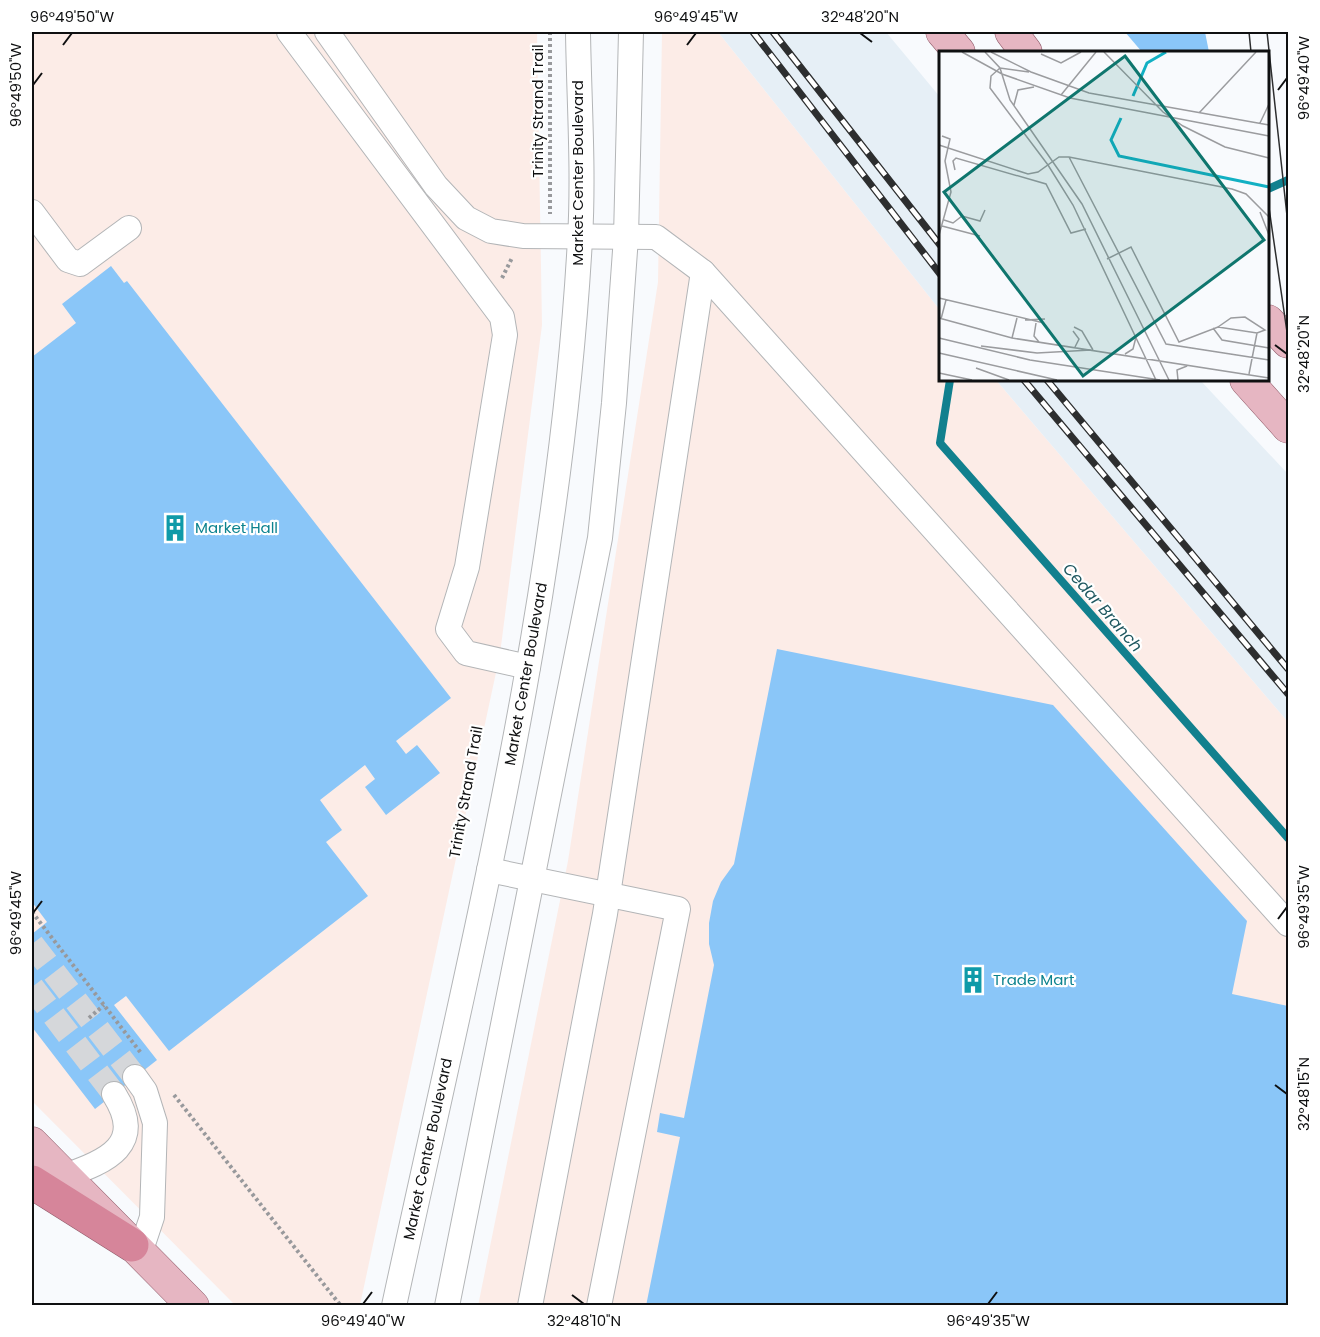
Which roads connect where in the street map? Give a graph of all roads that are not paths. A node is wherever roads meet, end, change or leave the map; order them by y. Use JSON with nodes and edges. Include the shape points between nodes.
{"nodes":[{"id":1,"x":289,"y":32,"type":"edge"},
{"id":2,"x":327,"y":32,"type":"edge"},
{"id":3,"x":578,"y":32,"type":"edge"},
{"id":4,"x":631,"y":32,"type":"edge"},
{"id":5,"x":942,"y":32,"type":"edge"},
{"id":6,"x":1011,"y":32,"type":"edge"},
{"id":7,"x":958,"y":51,"type":"edge"},
{"id":8,"x":1025,"y":51,"type":"edge"},
{"id":9,"x":32,"y":212,"type":"edge"},
{"id":10,"x":129,"y":228,"type":"dead end"},
{"id":11,"x":580,"y":236,"type":"junction"},
{"id":12,"x":626,"y":237,"type":"junction"},
{"id":13,"x":703,"y":272,"type":"junction"},
{"id":14,"x":1269,"y":322,"type":"edge"},
{"id":15,"x":1288,"y":342,"type":"edge"},
{"id":16,"x":1247,"y":381,"type":"edge"},
{"id":17,"x":1288,"y":428,"type":"edge"},
{"id":18,"x":528,"y":667,"type":"junction"},
{"id":19,"x":489,"y":870,"type":"junction"},
{"id":20,"x":532,"y":880,"type":"junction"},
{"id":21,"x":606,"y":896,"type":"junction"},
{"id":22,"x":1288,"y":924,"type":"edge"},
{"id":23,"x":140,"y":1067,"type":"tunnel mouth"},
{"id":24,"x":114,"y":1094,"type":"tunnel mouth"},
{"id":25,"x":32,"y":1143,"type":"edge"},
{"id":26,"x":65,"y":1176,"type":"junction"},
{"id":27,"x":32,"y":1182,"type":"edge"},
{"id":28,"x":136,"y":1249,"type":"junction"},
{"id":29,"x":193,"y":1305,"type":"edge"},
{"id":30,"x":394,"y":1305,"type":"edge"},
{"id":31,"x":447,"y":1305,"type":"edge"},
{"id":32,"x":530,"y":1305,"type":"edge"},
{"id":33,"x":599,"y":1305,"type":"edge"}],
"edges":[{"from":1,"to":18,"type":"street","via":[[502,317],[505,335],[467,567],[448,629],[466,653]]},
{"from":2,"to":11,"type":"street","via":[[453,206],[491,231],[523,236]]},
{"from":3,"to":11,"type":"street","name":"Market Center Boulevard"},
{"from":4,"to":12,"type":"street"},
{"from":5,"to":7,"type":"main road"},
{"from":6,"to":8,"type":"main road"},
{"from":9,"to":10,"type":"street","via":[[68,260],[80,264]]},
{"from":11,"to":12,"type":"street"},
{"from":11,"to":18,"type":"street","name":"Market Center Boulevard","via":[[570,374]]},
{"from":12,"to":13,"type":"street","via":[[656,237]]},
{"from":12,"to":20,"type":"street","via":[[600,538]]},
{"from":13,"to":21,"type":"street"},
{"from":13,"to":22,"type":"street"},
{"from":14,"to":15,"type":"main road"},
{"from":16,"to":17,"type":"main road"},
{"from":18,"to":19,"type":"street","name":"Market Center Boulevard"},
{"from":19,"to":20,"type":"street"},
{"from":19,"to":30,"type":"street","name":"Market Center Boulevard"},
{"from":20,"to":21,"type":"street"},
{"from":20,"to":31,"type":"street"},
{"from":21,"to":32,"type":"street"},
{"from":21,"to":33,"type":"street","via":[[678,909]]},
{"from":23,"to":28,"type":"street","via":[[155,1123],[152,1217]]},
{"from":24,"to":26,"type":"street","via":[[125,1127],[116,1152],[103,1163]]},
{"from":25,"to":26,"type":"main road"},
{"from":26,"to":28,"type":"main road"},
{"from":27,"to":28,"type":"highway"},
{"from":28,"to":29,"type":"main road"}]}
